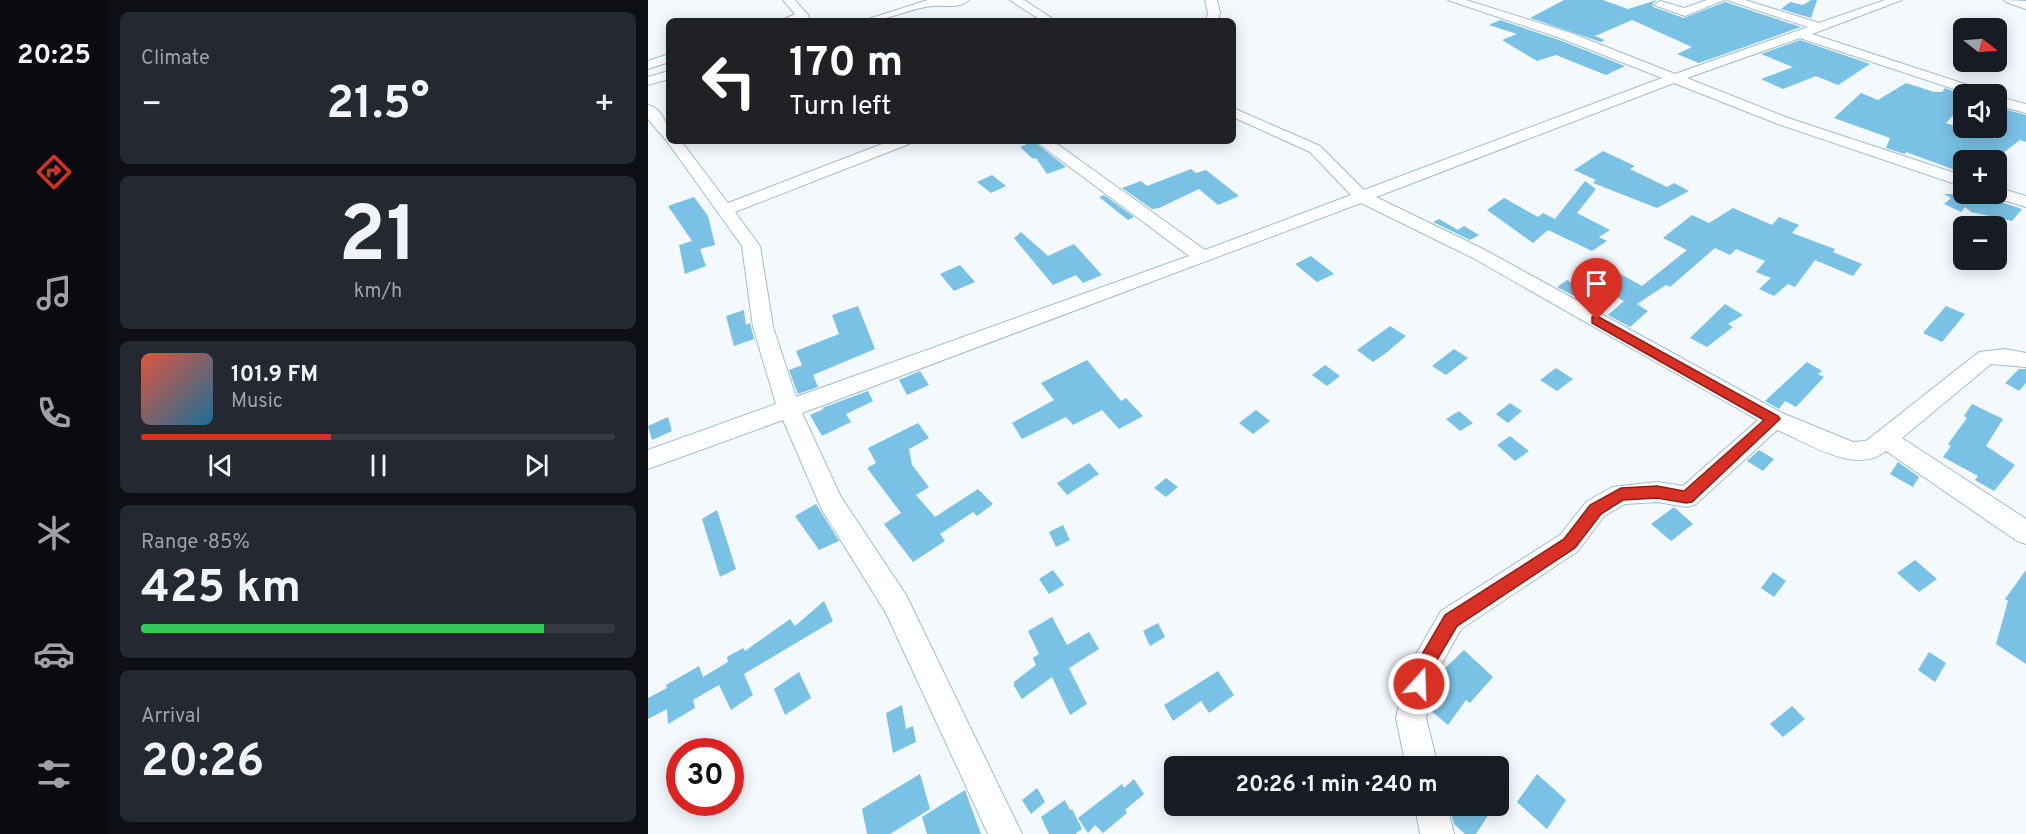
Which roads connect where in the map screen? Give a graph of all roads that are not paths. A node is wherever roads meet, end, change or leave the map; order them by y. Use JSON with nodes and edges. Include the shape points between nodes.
{"nodes":[{"id":1,"x":789,"y":0,"type":"edge"},
{"id":2,"x":963,"y":0,"type":"edge"},
{"id":3,"x":1016,"y":0,"type":"edge"},
{"id":4,"x":1211,"y":0,"type":"edge"},
{"id":5,"x":1454,"y":0,"type":"edge"},
{"id":6,"x":1718,"y":0,"type":"edge"},
{"id":7,"x":1733,"y":0,"type":"edge"},
{"id":8,"x":1896,"y":0,"type":"edge"},
{"id":9,"x":2010,"y":0,"type":"edge"},
{"id":10,"x":1660,"y":5,"type":"dead end"},
{"id":11,"x":2026,"y":5,"type":"edge"},
{"id":12,"x":796,"y":18,"type":"edge"},
{"id":13,"x":878,"y":18,"type":"edge"},
{"id":14,"x":1045,"y":18,"type":"edge"},
{"id":15,"x":1213,"y":18,"type":"edge"},
{"id":16,"x":1820,"y":27,"type":"junction"},
{"id":17,"x":1799,"y":34,"type":"junction"},
{"id":18,"x":666,"y":59,"type":"edge"},
{"id":19,"x":648,"y":65,"type":"edge"},
{"id":20,"x":666,"y":76,"type":"edge"},
{"id":21,"x":1677,"y":77,"type":"junction"},
{"id":22,"x":648,"y":81,"type":"edge"},
{"id":23,"x":1953,"y":85,"type":"edge"},
{"id":24,"x":2007,"y":103,"type":"edge"},
{"id":25,"x":648,"y":109,"type":"edge"},
{"id":26,"x":2026,"y":109,"type":"edge"},
{"id":27,"x":1236,"y":113,"type":"edge"},
{"id":28,"x":666,"y":132,"type":"edge"},
{"id":29,"x":675,"y":144,"type":"edge"},
{"id":30,"x":896,"y":144,"type":"edge"},
{"id":31,"x":1047,"y":144,"type":"edge"},
{"id":32,"x":1953,"y":178,"type":"edge"},
{"id":33,"x":2007,"y":196,"type":"edge"},
{"id":34,"x":1362,"y":198,"type":"junction"},
{"id":35,"x":2026,"y":202,"type":"edge"},
{"id":36,"x":725,"y":210,"type":"junction"},
{"id":37,"x":1203,"y":257,"type":"junction"},
{"id":38,"x":2026,"y":360,"type":"edge"},
{"id":39,"x":789,"y":409,"type":"junction"},
{"id":40,"x":1774,"y":419,"type":"junction"},
{"id":41,"x":1884,"y":438,"type":"junction"},
{"id":42,"x":648,"y":460,"type":"edge"},
{"id":43,"x":2026,"y":533,"type":"edge"},
{"id":44,"x":1420,"y":756,"type":"edge"},
{"id":45,"x":1433,"y":816,"type":"edge"},
{"id":46,"x":1005,"y":834,"type":"edge"},
{"id":47,"x":1437,"y":834,"type":"edge"}],
"edges":[{"from":1,"to":12,"type":"street","via":[[803,16]]},
{"from":2,"to":13,"type":"street","via":[[944,5],[934,2]]},
{"from":3,"to":14,"type":"street"},
{"from":4,"to":15,"type":"street"},
{"from":5,"to":21,"type":"street"},
{"from":6,"to":10,"type":"street","via":[[1685,12]]},
{"from":7,"to":16,"type":"street"},
{"from":8,"to":16,"type":"street"},
{"from":9,"to":11,"type":"street"},
{"from":16,"to":17,"type":"street"},
{"from":17,"to":21,"type":"street"},
{"from":17,"to":23,"type":"street"},
{"from":18,"to":19,"type":"street"},
{"from":20,"to":22,"type":"street"},
{"from":21,"to":32,"type":"street","via":[[1784,121]]},
{"from":21,"to":34,"type":"street"},
{"from":24,"to":26,"type":"street"},
{"from":25,"to":28,"type":"street"},
{"from":27,"to":34,"type":"street","via":[[1315,149]]},
{"from":29,"to":36,"type":"street"},
{"from":30,"to":36,"type":"street"},
{"from":31,"to":37,"type":"street"},
{"from":33,"to":35,"type":"street"},
{"from":34,"to":37,"type":"street"},
{"from":34,"to":40,"type":"street","via":[[1479,254]]},
{"from":36,"to":39,"type":"street","via":[[751,246],[763,327]]},
{"from":37,"to":39,"type":"street"},
{"from":38,"to":41,"type":"street","via":[[1986,357]]},
{"from":39,"to":42,"type":"street"},
{"from":39,"to":46,"type":"street","via":[[831,502],[896,604]]},
{"from":40,"to":41,"type":"street","via":[[1852,451],[1871,450]]},
{"from":40,"to":44,"type":"street","via":[[1686,497],[1657,492],[1621,494],[1595,509],[1569,543],[1451,620],[1423,668],[1411,718]]},
{"from":41,"to":43,"type":"street"},
{"from":45,"to":47,"type":"street"}]}
